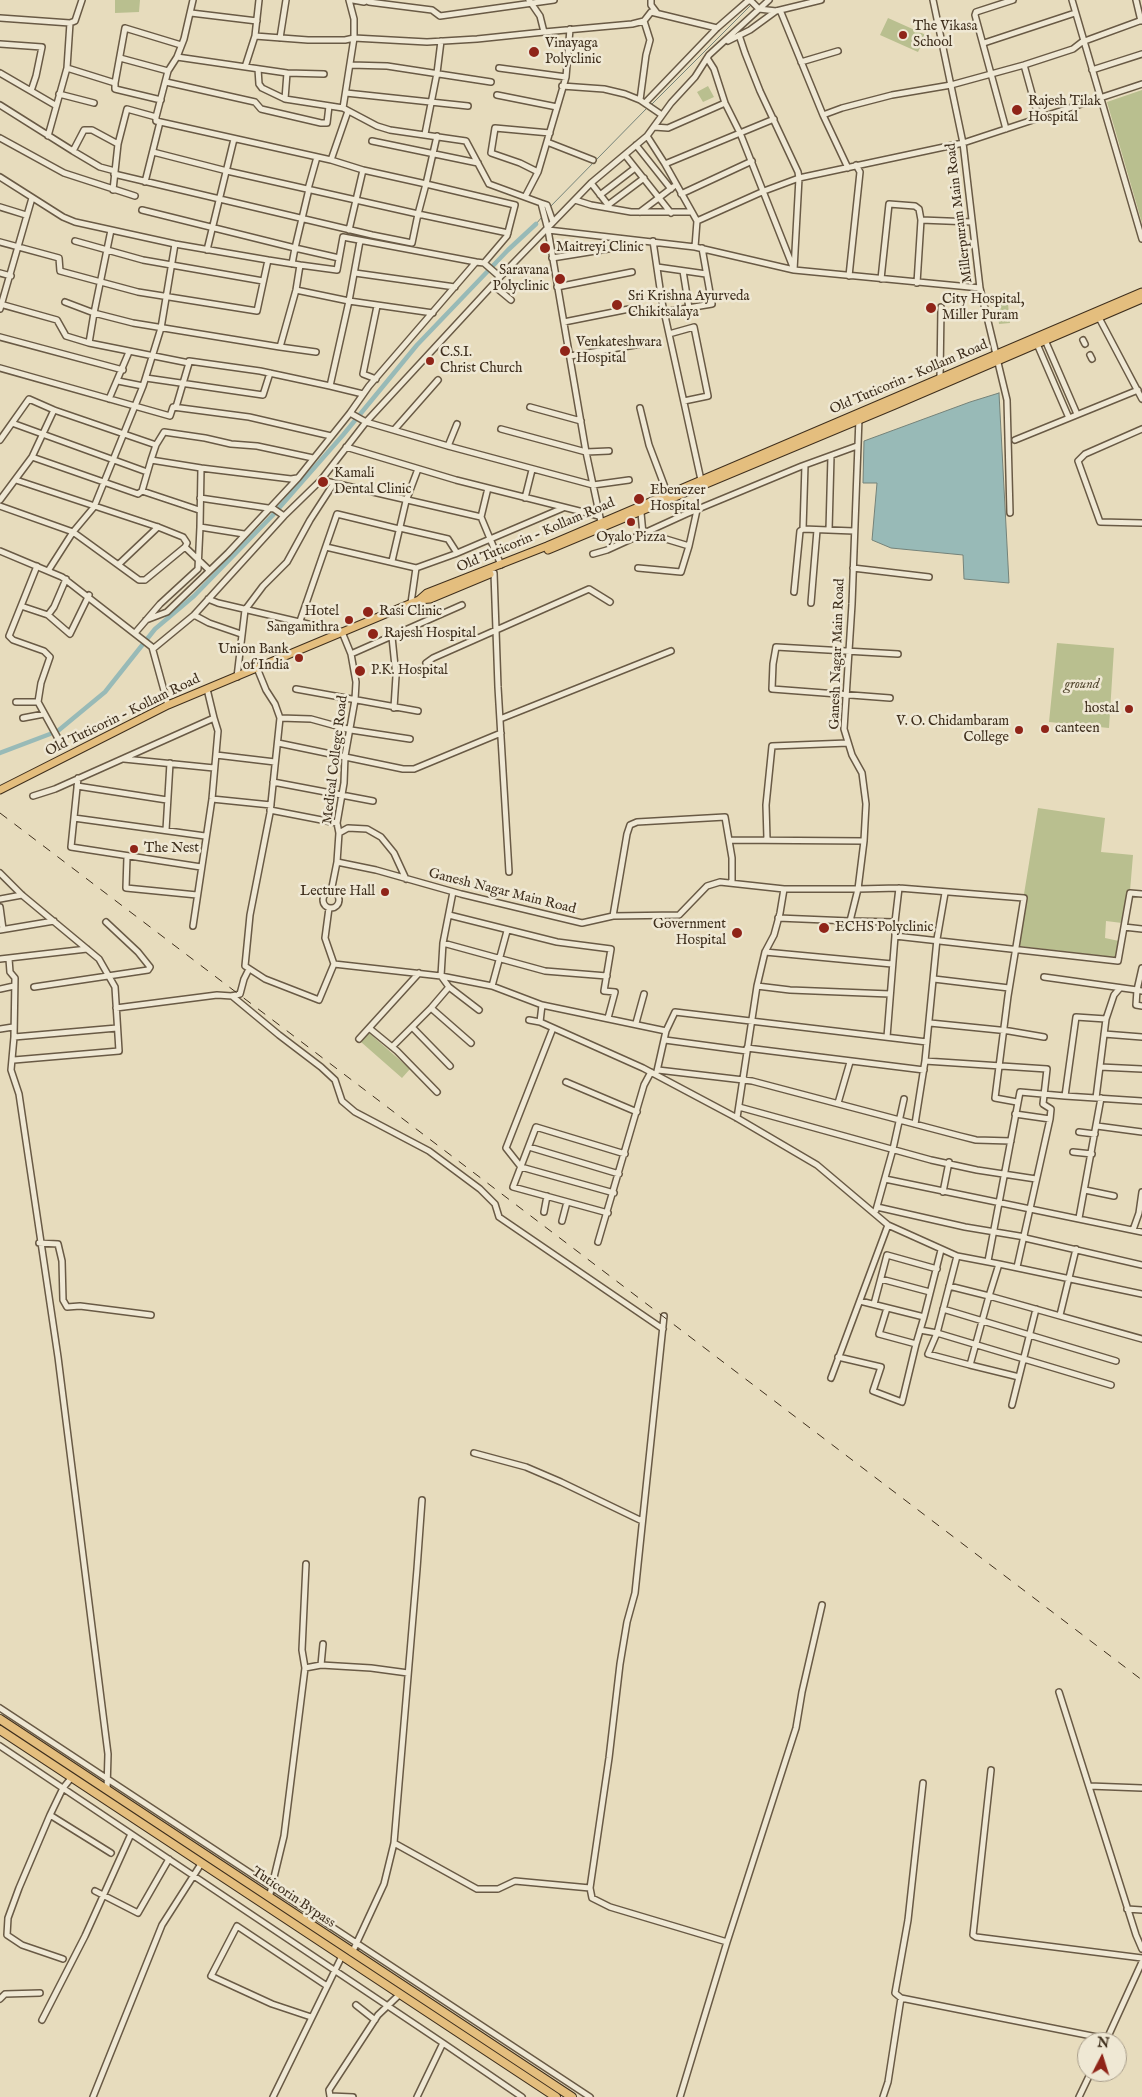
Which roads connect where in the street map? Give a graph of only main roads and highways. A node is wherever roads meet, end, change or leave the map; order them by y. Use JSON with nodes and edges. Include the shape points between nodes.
{"nodes":[{"id":1,"x":1142,"y":292,"type":"edge"},
{"id":2,"x":1142,"y":299,"type":"edge"},
{"id":3,"x":1098,"y":315,"type":"junction"},
{"id":4,"x":997,"y":358,"type":"junction"},
{"id":5,"x":859,"y":417,"type":"junction"},
{"id":6,"x":668,"y":497,"type":"junction"},
{"id":7,"x":419,"y":600,"type":"junction"},
{"id":8,"x":0,"y":790,"type":"edge"},
{"id":9,"x":0,"y":1719,"type":"edge"},
{"id":10,"x":0,"y":1730,"type":"edge"},
{"id":11,"x":556,"y":2097,"type":"edge"},
{"id":12,"x":572,"y":2097,"type":"edge"}],
"edges":[{"from":1,"to":3,"type":"main road","name":"Old Tuticorin - Kollam Road"},
{"from":2,"to":3,"type":"main road"},
{"from":3,"to":4,"type":"main road","name":"Old Tuticorin - Kollam Road"},
{"from":3,"to":4,"type":"main road","via":[[1037,344]]},
{"from":4,"to":5,"type":"main road"},
{"from":4,"to":5,"type":"main road","name":"Old Tuticorin - Kollam Road","via":[[940,378]]},
{"from":5,"to":6,"type":"main road"},
{"from":5,"to":6,"type":"main road","name":"Old Tuticorin - Kollam Road","via":[[701,480]]},
{"from":6,"to":7,"type":"main road","via":[[641,513],[430,599]]},
{"from":6,"to":7,"type":"main road","name":"Old Tuticorin - Kollam Road","via":[[600,519],[501,565],[427,593]]},
{"from":7,"to":8,"type":"main road","name":"Old Tuticorin - Kollam Road","via":[[168,705]]},
{"from":9,"to":12,"type":"highway","name":"Tuticorin Bypass"},
{"from":10,"to":11,"type":"highway","name":"Tuticorin Bypass"}]}
